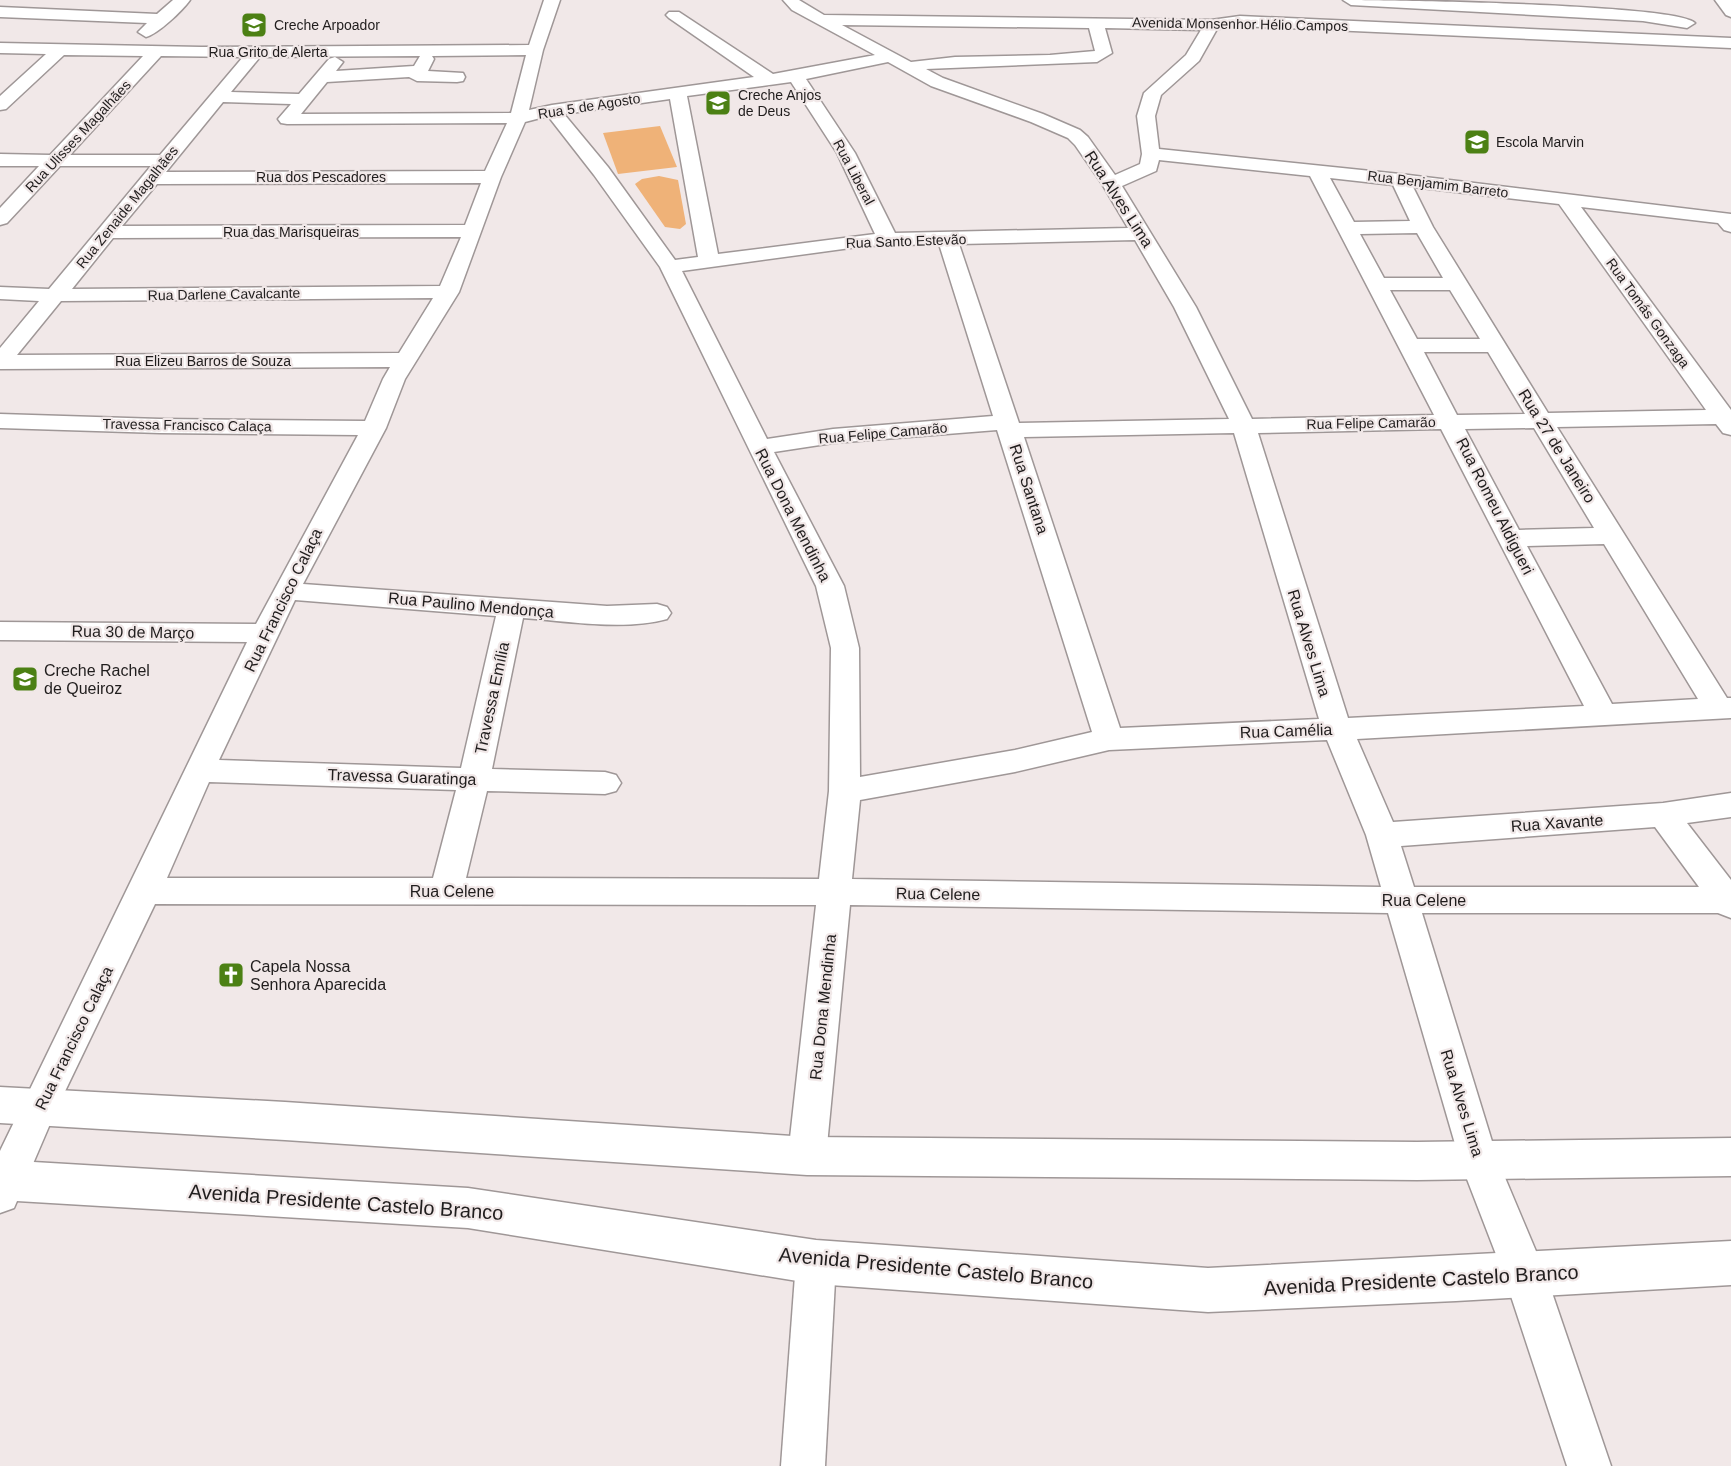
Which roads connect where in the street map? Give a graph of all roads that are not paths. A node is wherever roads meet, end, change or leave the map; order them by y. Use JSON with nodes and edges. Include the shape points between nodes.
{"nodes":[{"id":1,"x":20,"y":0,"type":"edge"},
{"id":2,"x":75,"y":0,"type":"edge"},
{"id":3,"x":182,"y":0,"type":"edge"},
{"id":4,"x":1351,"y":0,"type":"edge"},
{"id":5,"x":557,"y":1,"type":"edge"},
{"id":6,"x":794,"y":4,"type":"edge"},
{"id":7,"x":2,"y":12,"type":"edge"},
{"id":8,"x":54,"y":15,"type":"junction"},
{"id":9,"x":674,"y":15,"type":"dead end"},
{"id":10,"x":163,"y":19,"type":"junction"},
{"id":11,"x":821,"y":21,"type":"junction"},
{"id":12,"x":1095,"y":22,"type":"junction"},
{"id":13,"x":1211,"y":24,"type":"junction"},
{"id":14,"x":1731,"y":30,"type":"edge"},
{"id":15,"x":1731,"y":43,"type":"edge"},
{"id":16,"x":0,"y":48,"type":"edge"},
{"id":17,"x":60,"y":50,"type":"junction"},
{"id":18,"x":535,"y":50,"type":"junction"},
{"id":19,"x":431,"y":51,"type":"junction"},
{"id":20,"x":119,"y":52,"type":"junction"},
{"id":21,"x":155,"y":52,"type":"junction"},
{"id":22,"x":343,"y":52,"type":"junction"},
{"id":23,"x":255,"y":53,"type":"junction"},
{"id":24,"x":889,"y":57,"type":"junction"},
{"id":25,"x":908,"y":67,"type":"junction"},
{"id":26,"x":418,"y":71,"type":"junction"},
{"id":27,"x":796,"y":76,"type":"junction"},
{"id":28,"x":323,"y":77,"type":"junction"},
{"id":29,"x":457,"y":77,"type":"dead end"},
{"id":30,"x":770,"y":80,"type":"junction"},
{"id":31,"x":678,"y":93,"type":"junction"},
{"id":32,"x":218,"y":97,"type":"junction"},
{"id":33,"x":302,"y":99,"type":"junction"},
{"id":34,"x":0,"y":105,"type":"edge"},
{"id":35,"x":552,"y":110,"type":"junction"},
{"id":36,"x":518,"y":118,"type":"junction"},
{"id":37,"x":1151,"y":154,"type":"junction"},
{"id":38,"x":0,"y":160,"type":"edge"},
{"id":39,"x":54,"y":161,"type":"junction"},
{"id":40,"x":164,"y":161,"type":"junction"},
{"id":41,"x":1317,"y":171,"type":"junction"},
{"id":42,"x":492,"y":177,"type":"junction"},
{"id":43,"x":151,"y":178,"type":"junction"},
{"id":44,"x":1400,"y":180,"type":"junction"},
{"id":45,"x":1111,"y":184,"type":"junction"},
{"id":46,"x":1564,"y":199,"type":"junction"},
{"id":47,"x":0,"y":219,"type":"edge"},
{"id":48,"x":1728,"y":222,"type":"edge"},
{"id":49,"x":1423,"y":227,"type":"junction"},
{"id":50,"x":1346,"y":228,"type":"junction"},
{"id":51,"x":473,"y":231,"type":"junction"},
{"id":52,"x":110,"y":232,"type":"junction"},
{"id":53,"x":1142,"y":234,"type":"junction"},
{"id":54,"x":888,"y":240,"type":"junction"},
{"id":55,"x":948,"y":240,"type":"junction"},
{"id":56,"x":709,"y":260,"type":"junction"},
{"id":57,"x":670,"y":267,"type":"junction"},
{"id":58,"x":1376,"y":284,"type":"junction"},
{"id":59,"x":1457,"y":284,"type":"junction"},
{"id":60,"x":448,"y":292,"type":"junction"},
{"id":61,"x":0,"y":293,"type":"edge"},
{"id":62,"x":53,"y":295,"type":"junction"},
{"id":63,"x":1495,"y":345,"type":"junction"},
{"id":64,"x":1408,"y":346,"type":"junction"},
{"id":65,"x":404,"y":360,"type":"junction"},
{"id":66,"x":0,"y":362,"type":"edge"},
{"id":67,"x":1540,"y":419,"type":"junction"},
{"id":68,"x":1728,"y":420,"type":"edge"},
{"id":69,"x":0,"y":421,"type":"edge"},
{"id":70,"x":1451,"y":421,"type":"junction"},
{"id":71,"x":1009,"y":426,"type":"junction"},
{"id":72,"x":1244,"y":426,"type":"junction"},
{"id":73,"x":374,"y":428,"type":"junction"},
{"id":74,"x":759,"y":447,"type":"junction"},
{"id":75,"x":1613,"y":536,"type":"junction"},
{"id":76,"x":1511,"y":538,"type":"junction"},
{"id":77,"x":286,"y":591,"type":"junction"},
{"id":78,"x":511,"y":609,"type":"junction"},
{"id":79,"x":657,"y":613,"type":"dead end"},
{"id":80,"x":0,"y":631,"type":"edge"},
{"id":81,"x":267,"y":633,"type":"junction"},
{"id":82,"x":1725,"y":708,"type":"edge"},
{"id":83,"x":1604,"y":714,"type":"junction"},
{"id":84,"x":1339,"y":729,"type":"junction"},
{"id":85,"x":1109,"y":739,"type":"junction"},
{"id":86,"x":199,"y":771,"type":"junction"},
{"id":87,"x":474,"y":780,"type":"junction"},
{"id":88,"x":605,"y":783,"type":"dead end"},
{"id":89,"x":845,"y":791,"type":"junction"},
{"id":90,"x":1731,"y":804,"type":"edge"},
{"id":91,"x":1663,"y":815,"type":"junction"},
{"id":92,"x":1383,"y":836,"type":"junction"},
{"id":93,"x":145,"y":891,"type":"junction"},
{"id":94,"x":446,"y":891,"type":"junction"},
{"id":95,"x":836,"y":892,"type":"junction"},
{"id":96,"x":1400,"y":900,"type":"junction"},
{"id":97,"x":1730,"y":902,"type":"edge"},
{"id":98,"x":20,"y":1106,"type":"edge"},
{"id":99,"x":807,"y":1156,"type":"junction"},
{"id":100,"x":1731,"y":1157,"type":"edge"},
{"id":101,"x":1479,"y":1161,"type":"junction"},
{"id":102,"x":2,"y":1185,"type":"edge"},
{"id":103,"x":816,"y":1262,"type":"junction"},
{"id":104,"x":1731,"y":1263,"type":"edge"},
{"id":105,"x":1525,"y":1275,"type":"junction"},
{"id":106,"x":803,"y":1466,"type":"edge"},
{"id":107,"x":1589,"y":1466,"type":"edge"}],
"edges":[{"from":1,"to":7,"type":"street"},
{"from":2,"to":8,"type":"street"},
{"from":3,"to":10,"type":"street"},
{"from":4,"to":14,"type":"street","via":[[1643,16]]},
{"from":5,"to":18,"type":"street","name":"Rua Francisco Calaça"},
{"from":6,"to":11,"type":"street","name":"Rua Alves Lima"},
{"from":7,"to":8,"type":"street"},
{"from":8,"to":10,"type":"street"},
{"from":9,"to":30,"type":"street"},
{"from":10,"to":20,"type":"street"},
{"from":11,"to":12,"type":"street","name":"Avenida Monsenhor Hélio Campos"},
{"from":11,"to":24,"type":"street","name":"Rua Alves Lima"},
{"from":12,"to":13,"type":"street","name":"Avenida Monsenhor Hélio Campos"},
{"from":12,"to":25,"type":"street","via":[[1104,53],[1097,57],[951,61]]},
{"from":13,"to":15,"type":"street","name":"Avenida Monsenhor Hélio Campos","via":[[1277,22]]},
{"from":13,"to":37,"type":"street","via":[[1193,58],[1153,93],[1146,116]]},
{"from":16,"to":17,"type":"street","name":"Rua Grito de Alerta"},
{"from":17,"to":20,"type":"street","name":"Rua Grito de Alerta"},
{"from":17,"to":34,"type":"street"},
{"from":18,"to":19,"type":"street","name":"Rua Grito de Alerta"},
{"from":18,"to":36,"type":"street","name":"Rua Francisco Calaça"},
{"from":19,"to":22,"type":"street","name":"Rua Grito de Alerta"},
{"from":19,"to":26,"type":"street"},
{"from":20,"to":21,"type":"street","name":"Rua Grito de Alerta"},
{"from":21,"to":23,"type":"street","name":"Rua Grito de Alerta"},
{"from":21,"to":39,"type":"street","name":"Rua Ulisses Magalhães"},
{"from":22,"to":23,"type":"street","name":"Rua Grito de Alerta"},
{"from":22,"to":28,"type":"street"},
{"from":23,"to":32,"type":"street","name":"Rua Zenaide Magalhães"},
{"from":24,"to":25,"type":"street","name":"Rua Alves Lima"},
{"from":24,"to":27,"type":"street","name":"Rua 5 de Agosto"},
{"from":25,"to":45,"type":"street","name":"Rua Alves Lima","via":[[1074,135]]},
{"from":26,"to":28,"type":"street"},
{"from":26,"to":29,"type":"street","via":[[417,76]]},
{"from":27,"to":30,"type":"street","name":"Rua 5 de Agosto"},
{"from":27,"to":54,"type":"street","name":"Rua Liberal","via":[[846,153]]},
{"from":28,"to":33,"type":"street"},
{"from":30,"to":31,"type":"street","name":"Rua 5 de Agosto"},
{"from":31,"to":35,"type":"street","name":"Rua 5 de Agosto"},
{"from":31,"to":56,"type":"street"},
{"from":32,"to":33,"type":"street"},
{"from":32,"to":40,"type":"street","name":"Rua Zenaide Magalhães"},
{"from":33,"to":36,"type":"street","name":"Rua 5 de Agosto","via":[[287,119]]},
{"from":35,"to":36,"type":"street","name":"Rua 5 de Agosto"},
{"from":35,"to":57,"type":"street","name":"Rua Dona Mendinha"},
{"from":36,"to":42,"type":"street","name":"Rua Francisco Calaça"},
{"from":37,"to":41,"type":"street","name":"Rua Benjamim Barreto"},
{"from":37,"to":45,"type":"street","via":[[1149,167]]},
{"from":38,"to":39,"type":"street"},
{"from":39,"to":40,"type":"street"},
{"from":39,"to":47,"type":"street","name":"Rua Ulisses Magalhães"},
{"from":40,"to":43,"type":"street","name":"Rua Zenaide Magalhães"},
{"from":41,"to":44,"type":"street","name":"Rua Benjamim Barreto"},
{"from":41,"to":50,"type":"street","name":"Rua Romeu Aldigueri"},
{"from":42,"to":43,"type":"street","name":"Rua dos Pescadores"},
{"from":42,"to":51,"type":"street","name":"Rua Francisco Calaça"},
{"from":43,"to":52,"type":"street","name":"Rua Zenaide Magalhães"},
{"from":44,"to":46,"type":"street","name":"Rua Benjamim Barreto"},
{"from":44,"to":49,"type":"street","name":"Rua 27 de Janeiro"},
{"from":45,"to":53,"type":"street","name":"Rua Alves Lima"},
{"from":46,"to":48,"type":"street","name":"Rua Benjamim Barreto"},
{"from":46,"to":68,"type":"street","name":"Rua Tomás Gonzaga"},
{"from":49,"to":50,"type":"street"},
{"from":49,"to":59,"type":"street","name":"Rua 27 de Janeiro"},
{"from":50,"to":58,"type":"street","name":"Rua Romeu Aldigueri"},
{"from":51,"to":52,"type":"street","name":"Rua das Marisqueiras"},
{"from":51,"to":60,"type":"street","name":"Rua Francisco Calaça"},
{"from":52,"to":62,"type":"street","name":"Rua Zenaide Magalhães"},
{"from":53,"to":55,"type":"street","name":"Rua Santo Estevão"},
{"from":53,"to":72,"type":"street","name":"Rua Alves Lima","via":[[1185,307]]},
{"from":54,"to":55,"type":"street","name":"Rua Santo Estevão"},
{"from":54,"to":56,"type":"street","name":"Rua Santo Estevão"},
{"from":55,"to":71,"type":"street","name":"Rua Santana"},
{"from":56,"to":57,"type":"street","name":"Rua Santo Estevão"},
{"from":57,"to":74,"type":"street","name":"Rua Dona Mendinha"},
{"from":58,"to":59,"type":"street"},
{"from":58,"to":64,"type":"street","name":"Rua Romeu Aldigueri"},
{"from":59,"to":63,"type":"street","name":"Rua 27 de Janeiro"},
{"from":60,"to":62,"type":"street","name":"Rua Darlene Cavalcante"},
{"from":60,"to":65,"type":"street","name":"Rua Francisco Calaça"},
{"from":61,"to":62,"type":"street","name":"Rua Darlene Cavalcante"},
{"from":62,"to":66,"type":"street","name":"Rua Zenaide Magalhães"},
{"from":63,"to":64,"type":"street"},
{"from":63,"to":67,"type":"street","name":"Rua 27 de Janeiro"},
{"from":64,"to":70,"type":"street","name":"Rua Romeu Aldigueri"},
{"from":65,"to":66,"type":"street","name":"Rua Elizeu Barros de Souza"},
{"from":65,"to":73,"type":"street","name":"Rua Francisco Calaça"},
{"from":67,"to":68,"type":"street","name":"Rua Felipe Camarão"},
{"from":67,"to":70,"type":"street","name":"Rua Felipe Camarão"},
{"from":67,"to":75,"type":"street","name":"Rua 27 de Janeiro"},
{"from":69,"to":73,"type":"street","name":"Travessa Francisco Calaça"},
{"from":70,"to":72,"type":"street","name":"Rua Felipe Camarão"},
{"from":70,"to":76,"type":"street","name":"Rua Romeu Aldigueri"},
{"from":71,"to":72,"type":"street","name":"Rua Felipe Camarão"},
{"from":71,"to":74,"type":"street","name":"Rua Felipe Camarão","via":[[833,436]]},
{"from":71,"to":85,"type":"street","name":"Rua Santana"},
{"from":72,"to":84,"type":"street","name":"Rua Alves Lima"},
{"from":73,"to":77,"type":"street","name":"Rua Francisco Calaça"},
{"from":74,"to":89,"type":"street","name":"Rua Dona Mendinha","via":[[830,586],[845,648]]},
{"from":75,"to":76,"type":"street"},
{"from":75,"to":82,"type":"street","name":"Rua 27 de Janeiro"},
{"from":76,"to":83,"type":"street","name":"Rua Romeu Aldigueri"},
{"from":77,"to":78,"type":"street","name":"Rua Paulino Mendonça"},
{"from":77,"to":81,"type":"street","name":"Rua Francisco Calaça"},
{"from":78,"to":79,"type":"street","name":"Rua Paulino Mendonça","via":[[607,615]]},
{"from":78,"to":87,"type":"street","name":"Travessa Emília"},
{"from":80,"to":81,"type":"street","name":"Rua 30 de Março"},
{"from":81,"to":86,"type":"street","name":"Rua Francisco Calaça"},
{"from":82,"to":83,"type":"street","name":"Rua Camélia"},
{"from":83,"to":84,"type":"street","name":"Rua Camélia"},
{"from":84,"to":85,"type":"street","name":"Rua Camélia"},
{"from":84,"to":92,"type":"street","name":"Rua Alves Lima"},
{"from":85,"to":89,"type":"street","name":"Rua Camélia","via":[[1015,761]]},
{"from":86,"to":87,"type":"street","name":"Travessa Guaratinga","via":[[413,775]]},
{"from":86,"to":93,"type":"street","name":"Rua Francisco Calaça"},
{"from":87,"to":88,"type":"street","name":"Travessa Guaratinga"},
{"from":87,"to":94,"type":"street","name":"Travessa Emília"},
{"from":89,"to":95,"type":"street","name":"Rua Dona Mendinha"},
{"from":90,"to":91,"type":"street","name":"Rua Xavante"},
{"from":91,"to":92,"type":"street","name":"Rua Xavante"},
{"from":91,"to":97,"type":"street"},
{"from":92,"to":96,"type":"street","name":"Rua Alves Lima"},
{"from":93,"to":94,"type":"street","name":"Rua Celene"},
{"from":93,"to":98,"type":"street","name":"Rua Francisco Calaça"},
{"from":94,"to":95,"type":"street","name":"Rua Celene"},
{"from":95,"to":96,"type":"street","name":"Rua Celene"},
{"from":95,"to":99,"type":"street","name":"Rua Dona Mendinha"},
{"from":96,"to":97,"type":"street","name":"Rua Celene"},
{"from":96,"to":101,"type":"street","name":"Rua Alves Lima"},
{"from":98,"to":99,"type":"main road"},
{"from":98,"to":102,"type":"street","name":"Rua Francisco Calaça"},
{"from":99,"to":101,"type":"main road"},
{"from":100,"to":101,"type":"main road"},
{"from":101,"to":105,"type":"street","name":"Rua Alves Lima"},
{"from":102,"to":103,"type":"main road","name":"Avenida Presidente Castelo Branco","via":[[468,1208]]},
{"from":103,"to":105,"type":"main road","name":"Avenida Presidente Castelo Branco","via":[[1208,1290]]},
{"from":103,"to":106,"type":"street"},
{"from":104,"to":105,"type":"main road","name":"Avenida Presidente Castelo Branco"},
{"from":105,"to":107,"type":"street","name":"Rua Alves Lima"}]}
